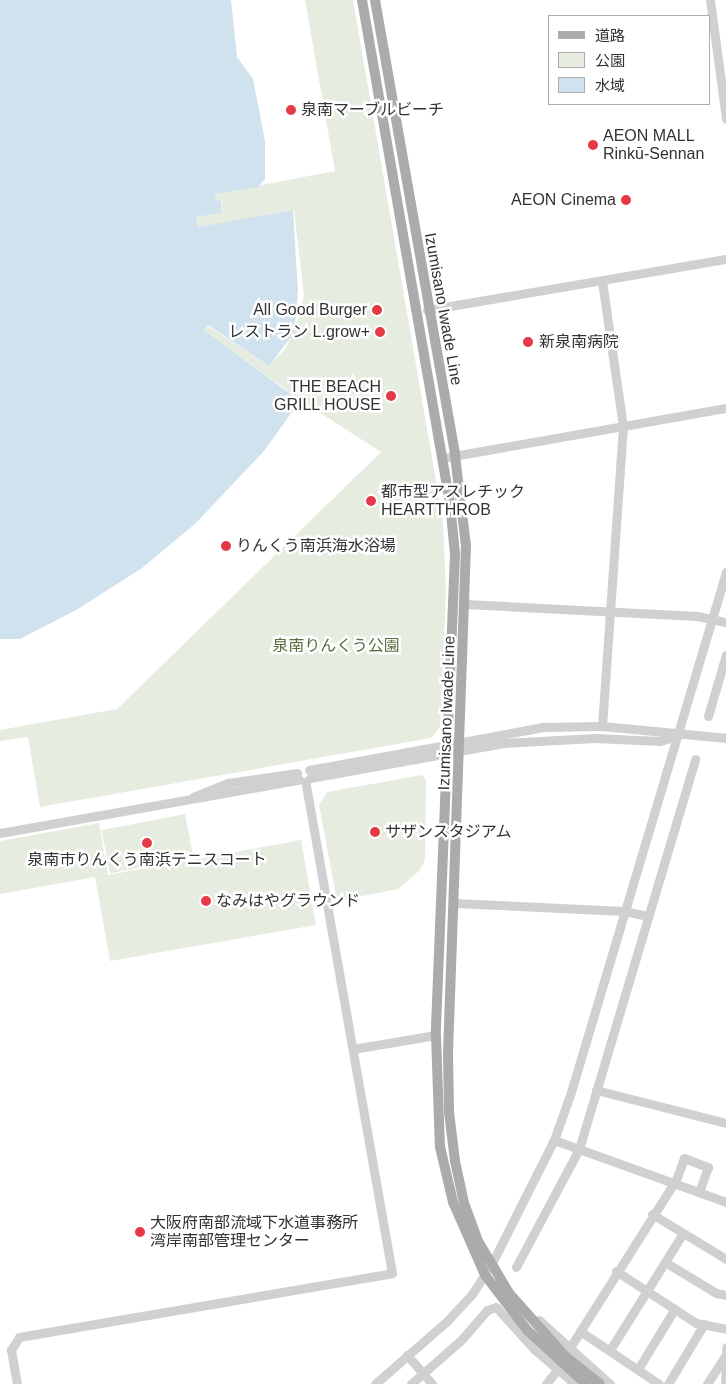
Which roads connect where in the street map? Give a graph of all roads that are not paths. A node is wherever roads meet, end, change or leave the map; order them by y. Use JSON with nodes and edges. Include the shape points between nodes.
{"nodes":[{"id":1,"x":362,"y":0,"type":"edge"},
{"id":2,"x":375,"y":0,"type":"edge"},
{"id":3,"x":710,"y":0,"type":"edge"},
{"id":4,"x":725,"y":103,"type":"edge"},
{"id":5,"x":726,"y":119,"type":"edge"},
{"id":6,"x":726,"y":259,"type":"edge"},
{"id":7,"x":602,"y":280,"type":"junction"},
{"id":8,"x":428,"y":310,"type":"junction"},
{"id":9,"x":726,"y":408,"type":"edge"},
{"id":10,"x":623,"y":426,"type":"junction"},
{"id":11,"x":455,"y":456,"type":"junction"},
{"id":12,"x":442,"y":458,"type":"junction"},
{"id":13,"x":726,"y":572,"type":"edge"},
{"id":14,"x":466,"y":604,"type":"junction"},
{"id":15,"x":612,"y":612,"type":"junction"},
{"id":16,"x":713,"y":618,"type":"junction"},
{"id":17,"x":726,"y":622,"type":"edge"},
{"id":18,"x":726,"y":655,"type":"edge"},
{"id":19,"x":708,"y":716,"type":"dead end"},
{"id":20,"x":602,"y":726,"type":"junction"},
{"id":21,"x":678,"y":735,"type":"junction"},
{"id":22,"x":726,"y":738,"type":"edge"},
{"id":23,"x":461,"y":747,"type":"junction"},
{"id":24,"x":449,"y":750,"type":"junction"},
{"id":25,"x":695,"y":759,"type":"dead end"},
{"id":26,"x":304,"y":776,"type":"junction"},
{"id":27,"x":0,"y":833,"type":"edge"},
{"id":28,"x":455,"y":903,"type":"junction"},
{"id":29,"x":624,"y":911,"type":"junction"},
{"id":30,"x":648,"y":916,"type":"junction"},
{"id":31,"x":436,"y":1035,"type":"junction"},
{"id":32,"x":353,"y":1049,"type":"junction"},
{"id":33,"x":596,"y":1090,"type":"junction"},
{"id":34,"x":726,"y":1123,"type":"edge"},
{"id":35,"x":554,"y":1140,"type":"junction"},
{"id":36,"x":579,"y":1149,"type":"junction"},
{"id":37,"x":673,"y":1182,"type":"junction"},
{"id":38,"x":699,"y":1192,"type":"junction"},
{"id":39,"x":726,"y":1202,"type":"edge"},
{"id":40,"x":652,"y":1214,"type":"junction"},
{"id":41,"x":683,"y":1233,"type":"junction"},
{"id":42,"x":726,"y":1260,"type":"edge"},
{"id":43,"x":665,"y":1262,"type":"junction"},
{"id":44,"x":491,"y":1265,"type":"junction"},
{"id":45,"x":516,"y":1267,"type":"dead end"},
{"id":46,"x":616,"y":1271,"type":"junction"},
{"id":47,"x":485,"y":1275,"type":"junction"},
{"id":48,"x":646,"y":1292,"type":"junction"},
{"id":49,"x":509,"y":1293,"type":"junction"},
{"id":50,"x":726,"y":1295,"type":"edge"},
{"id":51,"x":674,"y":1310,"type":"junction"},
{"id":52,"x":704,"y":1324,"type":"junction"},
{"id":53,"x":726,"y":1329,"type":"edge"},
{"id":54,"x":580,"y":1331,"type":"junction"},
{"id":55,"x":568,"y":1349,"type":"junction"},
{"id":56,"x":610,"y":1350,"type":"junction"},
{"id":57,"x":726,"y":1351,"type":"edge"},
{"id":58,"x":407,"y":1355,"type":"junction"},
{"id":59,"x":638,"y":1369,"type":"junction"},
{"id":60,"x":557,"y":1370,"type":"junction"},
{"id":61,"x":424,"y":1374,"type":"junction"},
{"id":62,"x":17,"y":1384,"type":"edge"},
{"id":63,"x":375,"y":1384,"type":"edge"},
{"id":64,"x":411,"y":1384,"type":"edge"},
{"id":65,"x":432,"y":1384,"type":"edge"},
{"id":66,"x":546,"y":1384,"type":"edge"},
{"id":67,"x":575,"y":1384,"type":"edge"},
{"id":68,"x":586,"y":1384,"type":"edge"},
{"id":69,"x":600,"y":1384,"type":"edge"},
{"id":70,"x":610,"y":1384,"type":"edge"},
{"id":71,"x":659,"y":1384,"type":"edge"},
{"id":72,"x":668,"y":1384,"type":"edge"},
{"id":73,"x":707,"y":1384,"type":"edge"},
{"id":74,"x":725,"y":1384,"type":"edge"}],
"edges":[{"from":1,"to":12,"type":"main road","name":"Izumisano Iwade Line"},
{"from":2,"to":8,"type":"main road","name":"Izumisano Iwade Line"},
{"from":3,"to":4,"type":"street"},
{"from":4,"to":5,"type":"street"},
{"from":6,"to":7,"type":"street"},
{"from":7,"to":8,"type":"street"},
{"from":7,"to":10,"type":"street"},
{"from":8,"to":11,"type":"main road","name":"Izumisano Iwade Line"},
{"from":9,"to":10,"type":"street"},
{"from":10,"to":11,"type":"street"},
{"from":10,"to":15,"type":"street"},
{"from":11,"to":12,"type":"street"},
{"from":11,"to":14,"type":"main road","name":"Izumisano Iwade Line","via":[[466,545]]},
{"from":12,"to":24,"type":"main road","name":"Izumisano Iwade Line","via":[[456,554]]},
{"from":13,"to":16,"type":"street"},
{"from":14,"to":15,"type":"street"},
{"from":14,"to":23,"type":"main road","name":"Izumisano Iwade Line"},
{"from":15,"to":16,"type":"street"},
{"from":15,"to":20,"type":"street"},
{"from":16,"to":17,"type":"street"},
{"from":16,"to":21,"type":"street"},
{"from":18,"to":19,"type":"street"},
{"from":20,"to":21,"type":"street"},
{"from":20,"to":23,"type":"street","via":[[543,727]]},
{"from":21,"to":22,"type":"street"},
{"from":21,"to":23,"type":"street","via":[[660,741],[545,739]]},
{"from":21,"to":29,"type":"street"},
{"from":23,"to":24,"type":"street"},
{"from":23,"to":28,"type":"main road","name":"Izumisano Iwade Line"},
{"from":24,"to":26,"type":"street"},
{"from":24,"to":31,"type":"main road","name":"Izumisano Iwade Line"},
{"from":25,"to":30,"type":"street"},
{"from":26,"to":27,"type":"street","via":[[228,783],[190,799]]},
{"from":26,"to":32,"type":"street"},
{"from":28,"to":29,"type":"street"},
{"from":28,"to":44,"type":"main road","name":"Izumisano Iwade Line","via":[[448,1053],[449,1112],[464,1203]]},
{"from":29,"to":30,"type":"street"},
{"from":29,"to":35,"type":"street"},
{"from":30,"to":33,"type":"street"},
{"from":31,"to":32,"type":"street"},
{"from":31,"to":47,"type":"main road","name":"Izumisano Iwade Line","via":[[440,1148],[453,1202]]},
{"from":32,"to":62,"type":"street","via":[[392,1273],[19,1338],[11,1350]]},
{"from":33,"to":34,"type":"street"},
{"from":33,"to":36,"type":"street"},
{"from":35,"to":36,"type":"street"},
{"from":35,"to":44,"type":"street"},
{"from":36,"to":37,"type":"street"},
{"from":36,"to":45,"type":"street"},
{"from":37,"to":38,"type":"street"},
{"from":37,"to":38,"type":"street","via":[[684,1158],[708,1166]]},
{"from":37,"to":40,"type":"street"},
{"from":38,"to":39,"type":"street"},
{"from":40,"to":41,"type":"street"},
{"from":40,"to":46,"type":"street"},
{"from":41,"to":42,"type":"street"},
{"from":41,"to":43,"type":"street"},
{"from":43,"to":48,"type":"street"},
{"from":43,"to":50,"type":"street","via":[[716,1293]]},
{"from":44,"to":47,"type":"street"},
{"from":44,"to":49,"type":"main road","name":"Izumisano Iwade Line"},
{"from":46,"to":48,"type":"street"},
{"from":46,"to":54,"type":"street"},
{"from":47,"to":58,"type":"street","via":[[447,1321]]},
{"from":47,"to":68,"type":"main road","name":"Izumisano Iwade Line","via":[[527,1330]]},
{"from":48,"to":51,"type":"street"},
{"from":48,"to":56,"type":"street"},
{"from":49,"to":55,"type":"street"},
{"from":49,"to":69,"type":"main road","name":"Izumisano Iwade Line","via":[[566,1357]]},
{"from":51,"to":52,"type":"street"},
{"from":51,"to":59,"type":"street"},
{"from":52,"to":53,"type":"street"},
{"from":52,"to":72,"type":"street"},
{"from":54,"to":55,"type":"street"},
{"from":54,"to":56,"type":"street"},
{"from":55,"to":70,"type":"street"},
{"from":56,"to":59,"type":"street"},
{"from":57,"to":73,"type":"street"},
{"from":57,"to":74,"type":"street"},
{"from":58,"to":61,"type":"street"},
{"from":58,"to":63,"type":"street"},
{"from":59,"to":71,"type":"street"},
{"from":60,"to":61,"type":"street","via":[[496,1307],[487,1310]]},
{"from":60,"to":66,"type":"street"},
{"from":60,"to":67,"type":"street"},
{"from":61,"to":64,"type":"street"},
{"from":61,"to":65,"type":"street"}]}
